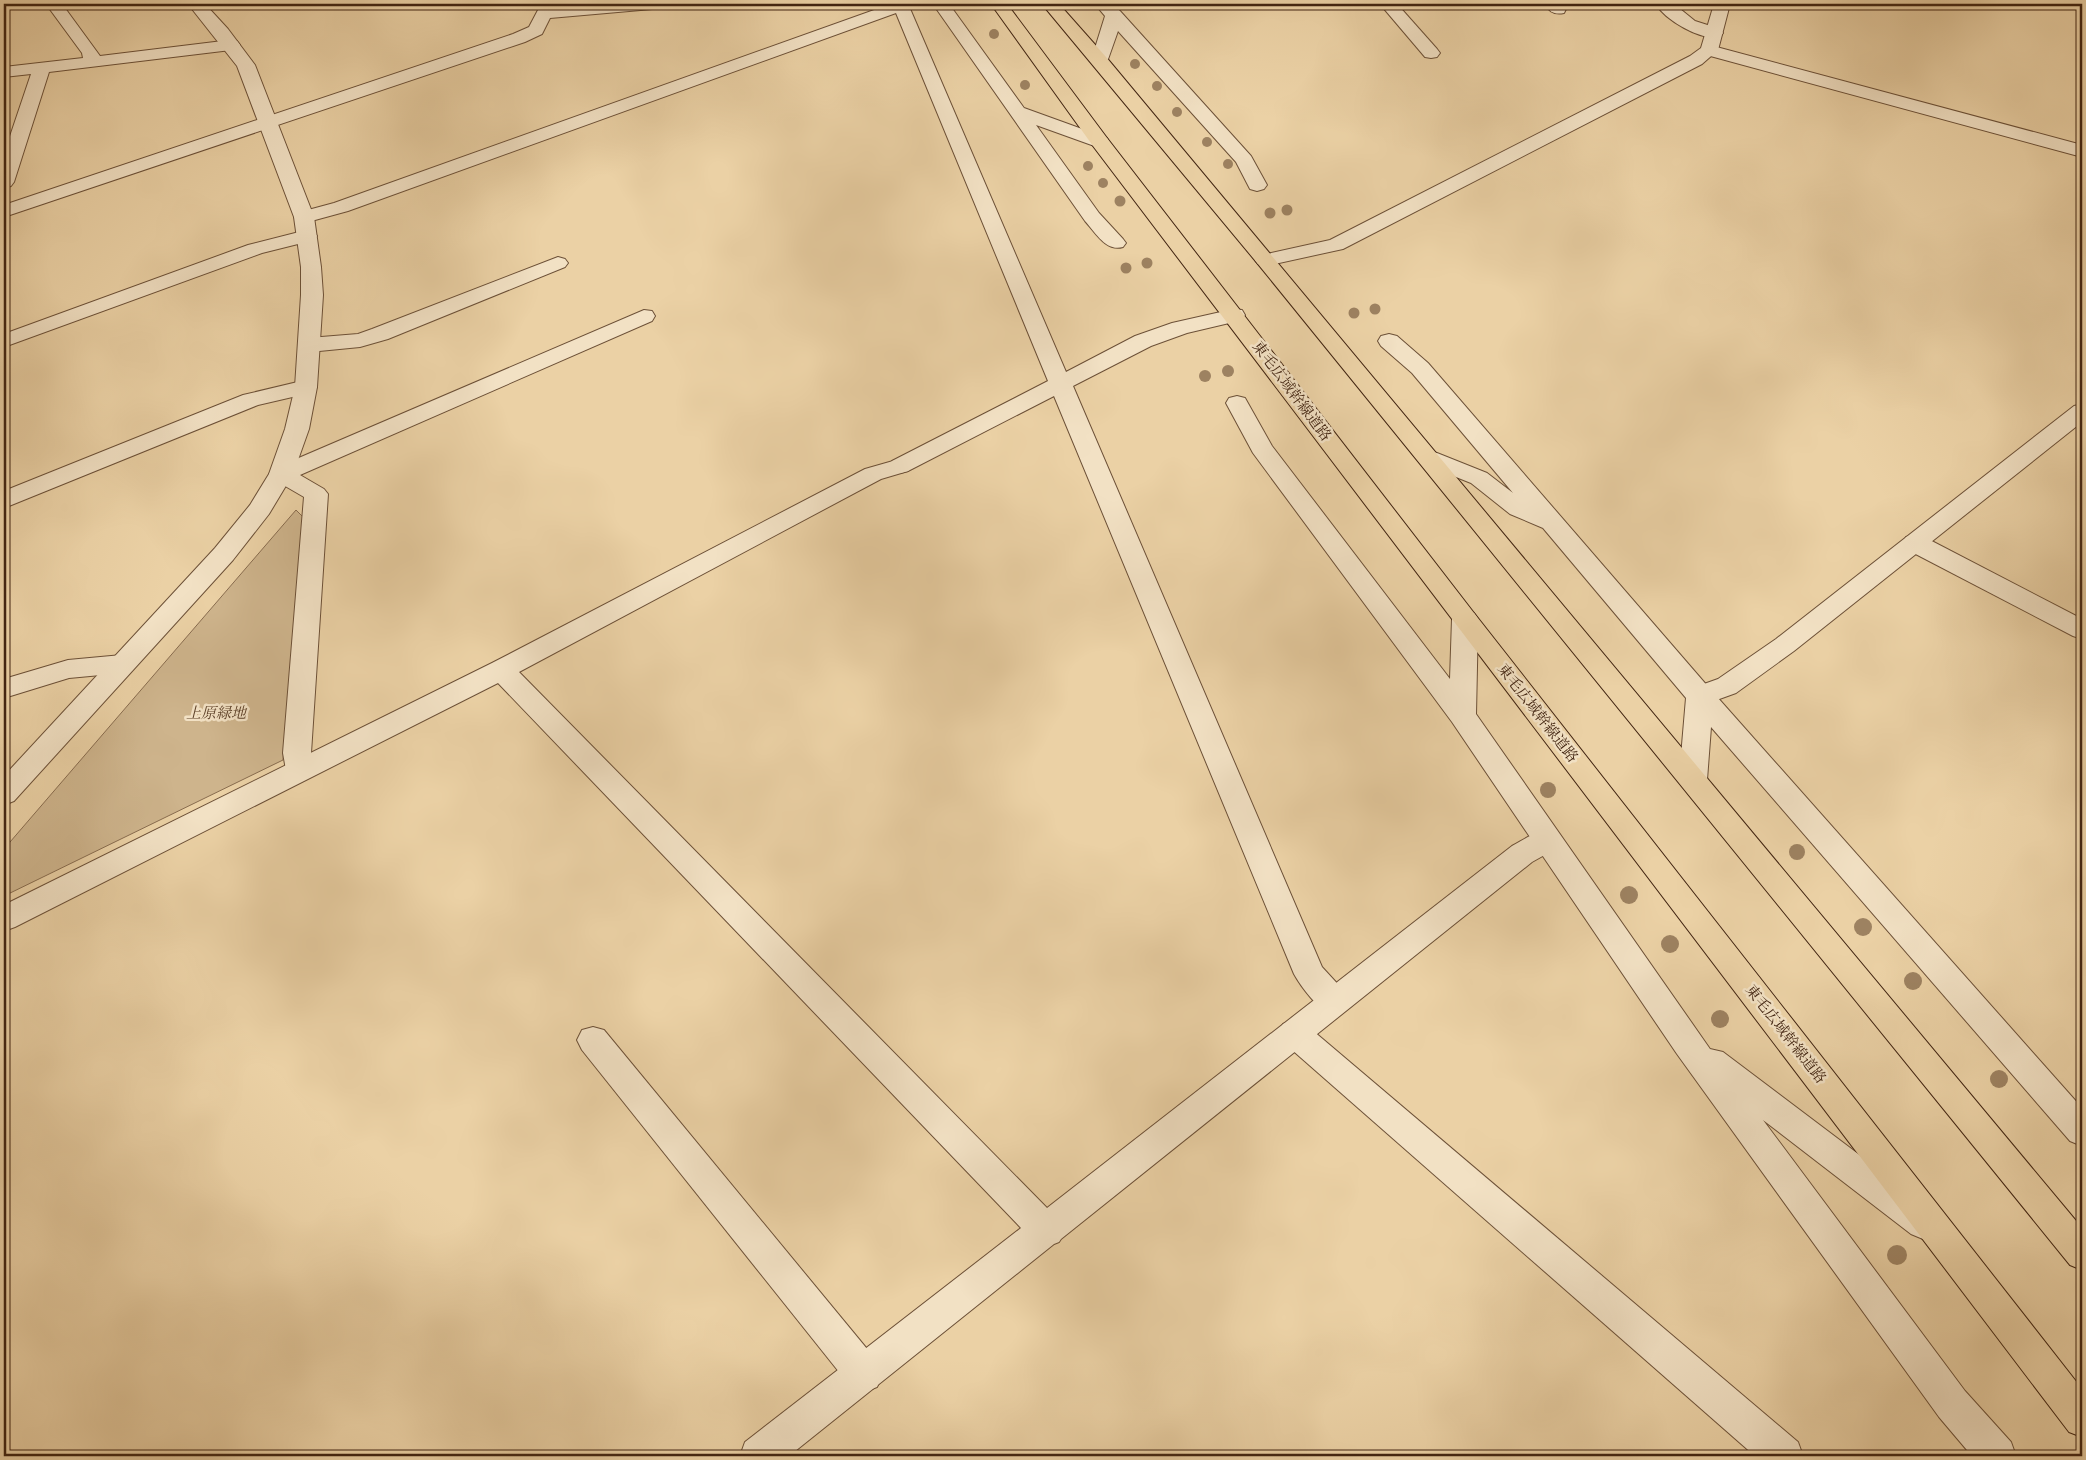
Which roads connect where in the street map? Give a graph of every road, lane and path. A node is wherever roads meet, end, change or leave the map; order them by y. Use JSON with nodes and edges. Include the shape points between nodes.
{"nodes":[{"id":1,"x":54,"y":4,"type":"edge"},
{"id":2,"x":196,"y":4,"type":"edge"},
{"id":3,"x":652,"y":4,"type":"edge"},
{"id":4,"x":942,"y":4,"type":"edge"},
{"id":5,"x":999,"y":4,"type":"edge"},
{"id":6,"x":1050,"y":4,"type":"edge"},
{"id":7,"x":1388,"y":4,"type":"edge"},
{"id":8,"x":1664,"y":4,"type":"edge"},
{"id":9,"x":1722,"y":4,"type":"edge"},
{"id":10,"x":901,"y":6,"type":"edge"},
{"id":11,"x":542,"y":9,"type":"edge"},
{"id":12,"x":1109,"y":9,"type":"edge"},
{"id":13,"x":1712,"y":42,"type":"junction"},
{"id":14,"x":231,"y":45,"type":"junction"},
{"id":15,"x":1431,"y":53,"type":"dead end"},
{"id":16,"x":1100,"y":61,"type":"junction"},
{"id":17,"x":93,"y":62,"type":"junction"},
{"id":18,"x":42,"y":68,"type":"junction"},
{"id":19,"x":4,"y":72,"type":"edge"},
{"id":20,"x":1019,"y":112,"type":"junction"},
{"id":21,"x":267,"y":122,"type":"junction"},
{"id":22,"x":1100,"y":142,"type":"junction"},
{"id":23,"x":2082,"y":151,"type":"edge"},
{"id":24,"x":4,"y":182,"type":"edge"},
{"id":25,"x":1257,"y":185,"type":"dead end"},
{"id":26,"x":4,"y":211,"type":"edge"},
{"id":27,"x":305,"y":227,"type":"junction"},
{"id":28,"x":1116,"y":243,"type":"dead end"},
{"id":29,"x":1265,"y":260,"type":"junction"},
{"id":30,"x":558,"y":263,"type":"dead end"},
{"id":31,"x":1234,"y":315,"type":"junction"},
{"id":32,"x":644,"y":316,"type":"dead end"},
{"id":33,"x":4,"y":341,"type":"edge"},
{"id":34,"x":1389,"y":342,"type":"dead end"},
{"id":35,"x":309,"y":345,"type":"junction"},
{"id":36,"x":1062,"y":383,"type":"junction"},
{"id":37,"x":306,"y":387,"type":"junction"},
{"id":38,"x":1237,"y":403,"type":"dead end"},
{"id":39,"x":2082,"y":410,"type":"edge"},
{"id":40,"x":1429,"y":458,"type":"junction"},
{"id":41,"x":281,"y":474,"type":"junction"},
{"id":42,"x":4,"y":500,"type":"edge"},
{"id":43,"x":1558,"y":528,"type":"junction"},
{"id":44,"x":1916,"y":542,"type":"junction"},
{"id":45,"x":1465,"y":619,"type":"junction"},
{"id":46,"x":2082,"y":630,"type":"edge"},
{"id":47,"x":122,"y":664,"type":"junction"},
{"id":48,"x":501,"y":670,"type":"junction"},
{"id":49,"x":4,"y":689,"type":"edge"},
{"id":50,"x":1700,"y":696,"type":"junction"},
{"id":51,"x":1462,"y":715,"type":"junction"},
{"id":52,"x":300,"y":770,"type":"junction"},
{"id":53,"x":1693,"y":780,"type":"junction"},
{"id":54,"x":4,"y":794,"type":"edge"},
{"id":55,"x":1547,"y":840,"type":"junction"},
{"id":56,"x":4,"y":919,"type":"edge"},
{"id":57,"x":1334,"y":1001,"type":"junction"},
{"id":58,"x":1294,"y":1033,"type":"junction"},
{"id":59,"x":593,"y":1040,"type":"dead end"},
{"id":60,"x":1688,"y":1044,"type":"junction"},
{"id":61,"x":2082,"y":1132,"type":"edge"},
{"id":62,"x":1047,"y":1230,"type":"junction"},
{"id":63,"x":1946,"y":1241,"type":"junction"},
{"id":64,"x":2082,"y":1254,"type":"edge"},
{"id":65,"x":864,"y":1374,"type":"junction"},
{"id":66,"x":2082,"y":1419,"type":"edge"},
{"id":67,"x":759,"y":1456,"type":"edge"},
{"id":68,"x":1784,"y":1456,"type":"edge"},
{"id":69,"x":1997,"y":1456,"type":"edge"}],
"edges":[{"from":1,"to":17,"type":"street","via":[[91,53]]},
{"from":2,"to":14,"type":"street"},
{"from":3,"to":11,"type":"street"},
{"from":4,"to":20,"type":"street"},
{"from":5,"to":22,"type":"highway","name":"東毛広域幹線道路"},
{"from":6,"to":16,"type":"highway"},
{"from":7,"to":15,"type":"street"},
{"from":8,"to":13,"type":"street"},
{"from":9,"to":13,"type":"street"},
{"from":10,"to":27,"type":"street","via":[[342,207]]},
{"from":10,"to":36,"type":"street"},
{"from":11,"to":21,"type":"street","via":[[536,30],[519,38]]},
{"from":12,"to":16,"type":"street"},
{"from":12,"to":25,"type":"street","via":[[1244,160]]},
{"from":13,"to":23,"type":"street"},
{"from":13,"to":29,"type":"street","via":[[1696,60],[1336,245]]},
{"from":14,"to":17,"type":"street"},
{"from":14,"to":21,"type":"street","via":[[246,65]]},
{"from":16,"to":29,"type":"highway"},
{"from":17,"to":18,"type":"street"},
{"from":18,"to":19,"type":"street"},
{"from":18,"to":24,"type":"street"},
{"from":20,"to":22,"type":"street"},
{"from":20,"to":28,"type":"street","via":[[1092,217]]},
{"from":21,"to":26,"type":"street"},
{"from":21,"to":27,"type":"street"},
{"from":22,"to":31,"type":"highway","name":"東毛広域幹線道路"},
{"from":27,"to":33,"type":"street","via":[[254,249]]},
{"from":27,"to":35,"type":"street","via":[[311,276]]},
{"from":29,"to":40,"type":"highway"},
{"from":30,"to":35,"type":"street","via":[[380,334],[360,340]]},
{"from":31,"to":36,"type":"street","via":[[1142,341]]},
{"from":31,"to":45,"type":"highway","name":"東毛広域幹線道路"},
{"from":32,"to":41,"type":"street"},
{"from":34,"to":43,"type":"street","via":[[1420,368]]},
{"from":35,"to":37,"type":"street"},
{"from":36,"to":48,"type":"street","via":[[900,466],[873,474]]},
{"from":36,"to":57,"type":"street","via":[[1310,974]]},
{"from":37,"to":41,"type":"street","via":[[297,429]]},
{"from":37,"to":42,"type":"street","via":[[251,400]]},
{"from":38,"to":51,"type":"street","via":[[1261,448]]},
{"from":39,"to":44,"type":"street"},
{"from":40,"to":43,"type":"street","via":[[1479,478],[1519,509]]},
{"from":40,"to":53,"type":"highway"},
{"from":41,"to":47,"type":"street","via":[[260,510],[224,554]]},
{"from":41,"to":52,"type":"street","via":[[316,494],[297,753]]},
{"from":43,"to":50,"type":"street"},
{"from":44,"to":46,"type":"street"},
{"from":44,"to":50,"type":"street","via":[[1727,686]]},
{"from":45,"to":51,"type":"street"},
{"from":45,"to":63,"type":"highway","name":"東毛広域幹線道路"},
{"from":47,"to":49,"type":"street","via":[[68,668]]},
{"from":47,"to":54,"type":"street"},
{"from":48,"to":52,"type":"street"},
{"from":48,"to":62,"type":"street"},
{"from":50,"to":53,"type":"street"},
{"from":50,"to":61,"type":"street"},
{"from":51,"to":55,"type":"street"},
{"from":52,"to":56,"type":"street"},
{"from":53,"to":64,"type":"highway"},
{"from":55,"to":57,"type":"street","via":[[1522,854]]},
{"from":55,"to":60,"type":"street"},
{"from":57,"to":58,"type":"street"},
{"from":58,"to":62,"type":"street"},
{"from":58,"to":68,"type":"street"},
{"from":59,"to":65,"type":"street"},
{"from":60,"to":63,"type":"street"},
{"from":60,"to":69,"type":"street","via":[[1952,1404]]},
{"from":62,"to":65,"type":"street"},
{"from":63,"to":66,"type":"highway","name":"東毛広域幹線道路"},
{"from":65,"to":67,"type":"street"}]}
